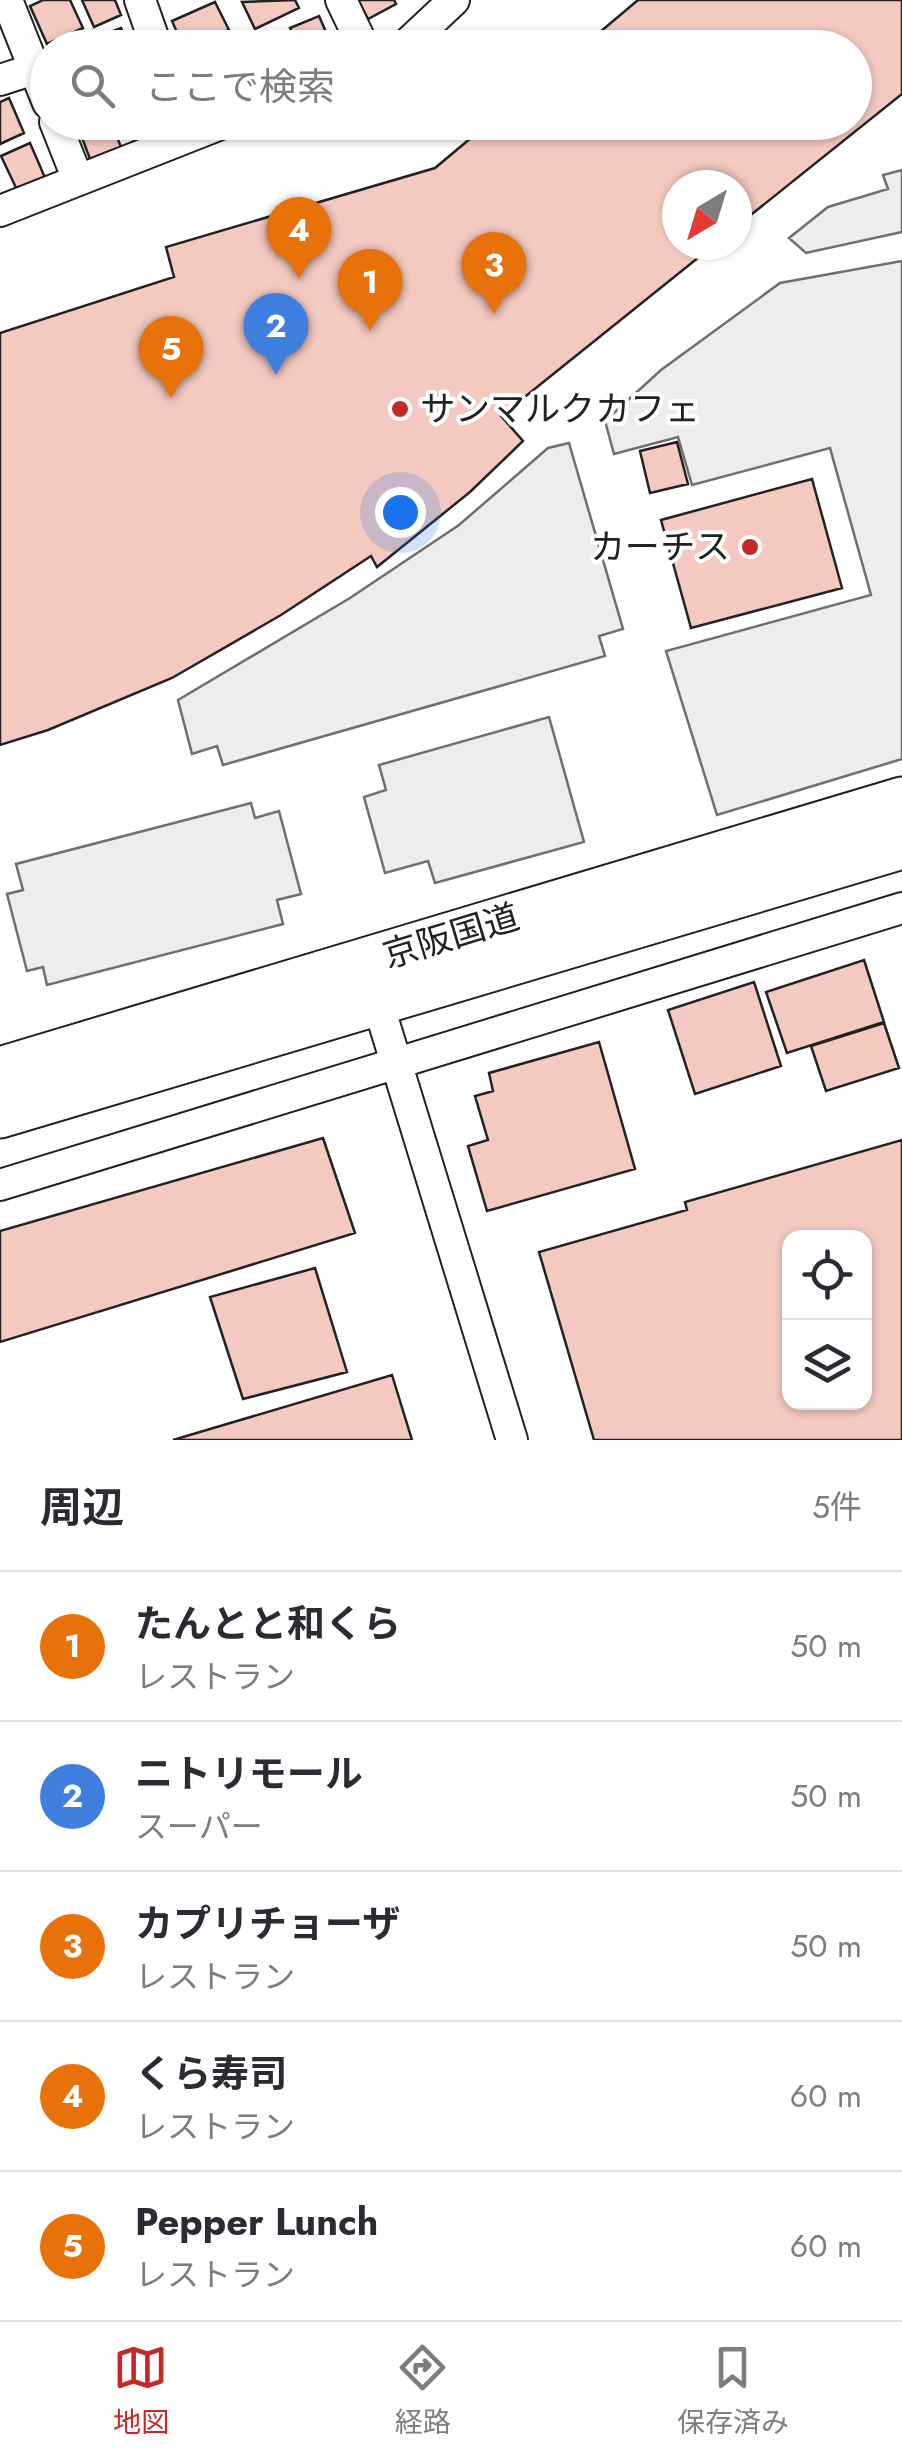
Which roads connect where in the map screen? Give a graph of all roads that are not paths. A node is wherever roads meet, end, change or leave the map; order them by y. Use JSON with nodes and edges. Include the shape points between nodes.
{"nodes":[{"id":1,"x":7,"y":0,"type":"edge"},
{"id":2,"x":140,"y":0,"type":"edge"},
{"id":3,"x":341,"y":0,"type":"edge"},
{"id":4,"x":454,"y":0,"type":"edge"},
{"id":5,"x":151,"y":30,"type":"edge"},
{"id":6,"x":355,"y":30,"type":"edge"},
{"id":7,"x":422,"y":30,"type":"edge"},
{"id":8,"x":30,"y":59,"type":"edge"},
{"id":9,"x":30,"y":70,"type":"edge"},
{"id":10,"x":0,"y":80,"type":"edge"},
{"id":11,"x":62,"y":140,"type":"edge"},
{"id":12,"x":162,"y":140,"type":"edge"},
{"id":13,"x":78,"y":180,"type":"junction"},
{"id":14,"x":0,"y":211,"type":"edge"},
{"id":15,"x":902,"y":800,"type":"edge"},
{"id":16,"x":902,"y":846,"type":"edge"},
{"id":17,"x":902,"y":908,"type":"edge"},
{"id":18,"x":371,"y":980,"type":"junction"},
{"id":19,"x":397,"y":1062,"type":"junction"},
{"id":20,"x":0,"y":1070,"type":"edge"},
{"id":21,"x":0,"y":1115,"type":"edge"},
{"id":22,"x":0,"y":1185,"type":"edge"},
{"id":23,"x":512,"y":1440,"type":"edge"}],
"edges":[{"from":1,"to":8,"type":"street"},
{"from":2,"to":5,"type":"street"},
{"from":3,"to":6,"type":"street"},
{"from":4,"to":7,"type":"street"},
{"from":9,"to":10,"type":"street"},
{"from":11,"to":13,"type":"street"},
{"from":12,"to":13,"type":"street"},
{"from":13,"to":14,"type":"street"},
{"from":15,"to":18,"type":"highway","name":"京阪国道"},
{"from":16,"to":18,"type":"highway","name":"京阪国道"},
{"from":17,"to":19,"type":"street"},
{"from":18,"to":19,"type":"street"},
{"from":18,"to":20,"type":"highway","name":"京阪国道"},
{"from":18,"to":21,"type":"highway","name":"京阪国道"},
{"from":19,"to":22,"type":"street"},
{"from":19,"to":23,"type":"street"}]}
